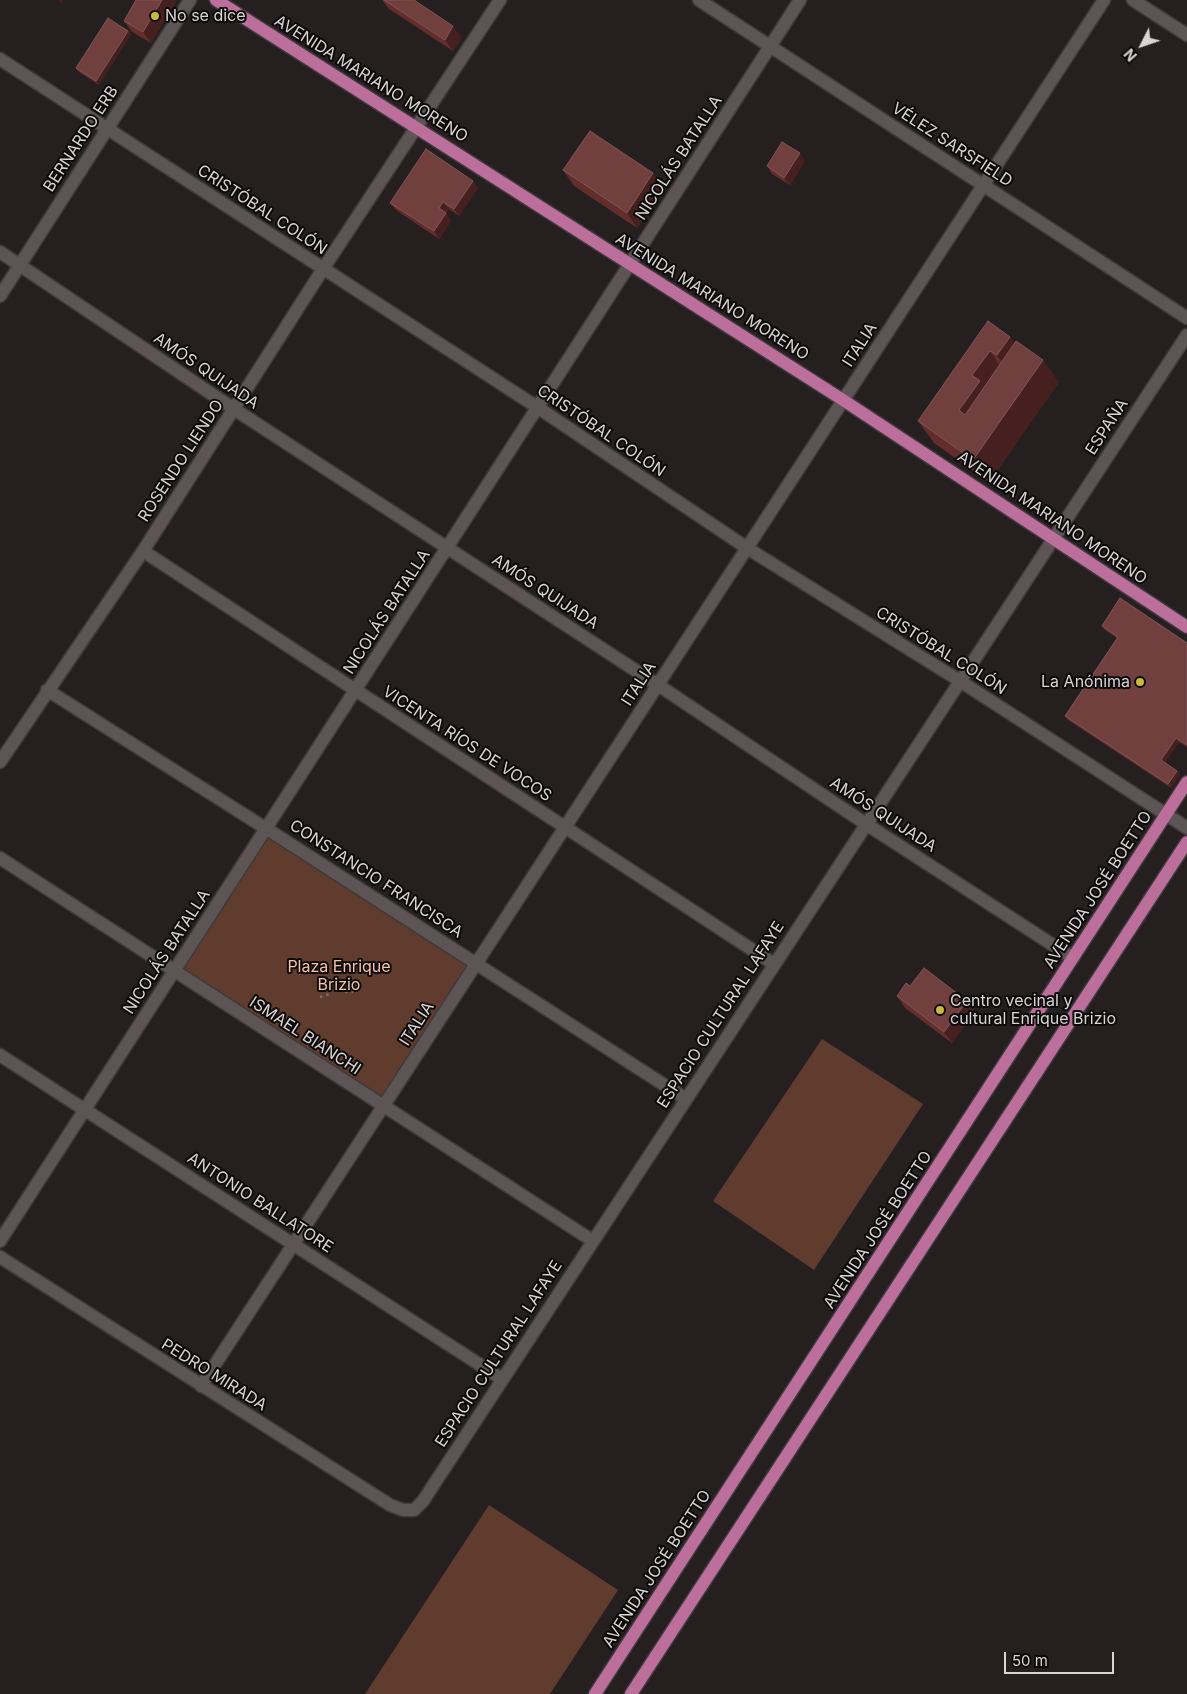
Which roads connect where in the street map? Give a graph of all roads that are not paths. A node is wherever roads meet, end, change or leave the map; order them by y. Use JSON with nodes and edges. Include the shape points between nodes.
{"nodes":[{"id":1,"x":190,"y":0,"type":"edge"},
{"id":2,"x":216,"y":0,"type":"edge"},
{"id":3,"x":500,"y":0,"type":"edge"},
{"id":4,"x":699,"y":0,"type":"edge"},
{"id":5,"x":800,"y":0,"type":"edge"},
{"id":6,"x":1104,"y":0,"type":"edge"},
{"id":7,"x":1134,"y":0,"type":"edge"},
{"id":8,"x":1187,"y":35,"type":"edge"},
{"id":9,"x":770,"y":46,"type":"junction"},
{"id":10,"x":0,"y":58,"type":"edge"},
{"id":11,"x":416,"y":126,"type":"junction"},
{"id":12,"x":108,"y":128,"type":"junction"},
{"id":13,"x":983,"y":185,"type":"junction"},
{"id":14,"x":0,"y":252,"type":"edge"},
{"id":15,"x":20,"y":264,"type":"junction"},
{"id":16,"x":629,"y":265,"type":"junction"},
{"id":17,"x":323,"y":269,"type":"junction"},
{"id":18,"x":0,"y":296,"type":"edge"},
{"id":19,"x":1187,"y":318,"type":"edge"},
{"id":20,"x":1187,"y":335,"type":"edge"},
{"id":21,"x":843,"y":400,"type":"junction"},
{"id":22,"x":537,"y":407,"type":"junction"},
{"id":23,"x":234,"y":409,"type":"junction"},
{"id":24,"x":1054,"y":537,"type":"junction"},
{"id":25,"x":447,"y":548,"type":"junction"},
{"id":26,"x":747,"y":548,"type":"junction"},
{"id":27,"x":143,"y":551,"type":"junction"},
{"id":28,"x":1187,"y":627,"type":"edge"},
{"id":29,"x":960,"y":681,"type":"junction"},
{"id":30,"x":658,"y":684,"type":"junction"},
{"id":31,"x":47,"y":690,"type":"junction"},
{"id":32,"x":356,"y":690,"type":"junction"},
{"id":33,"x":0,"y":762,"type":"edge"},
{"id":34,"x":1187,"y":782,"type":"edge"},
{"id":35,"x":1166,"y":815,"type":"junction"},
{"id":36,"x":866,"y":824,"type":"junction"},
{"id":37,"x":266,"y":828,"type":"junction"},
{"id":38,"x":565,"y":828,"type":"junction"},
{"id":39,"x":1187,"y":828,"type":"edge"},
{"id":40,"x":1187,"y":842,"type":"edge"},
{"id":41,"x":0,"y":858,"type":"edge"},
{"id":42,"x":1073,"y":958,"type":"junction"},
{"id":43,"x":476,"y":963,"type":"junction"},
{"id":44,"x":774,"y":964,"type":"junction"},
{"id":45,"x":175,"y":971,"type":"junction"},
{"id":46,"x":0,"y":1055,"type":"edge"},
{"id":47,"x":686,"y":1099,"type":"junction"},
{"id":48,"x":384,"y":1106,"type":"junction"},
{"id":49,"x":85,"y":1110,"type":"junction"},
{"id":50,"x":0,"y":1241,"type":"edge"},
{"id":51,"x":593,"y":1241,"type":"junction"},
{"id":52,"x":293,"y":1244,"type":"junction"},
{"id":53,"x":0,"y":1257,"type":"edge"},
{"id":54,"x":502,"y":1379,"type":"junction"},
{"id":55,"x":201,"y":1386,"type":"junction"},
{"id":56,"x":414,"y":1510,"type":"joint"},
{"id":57,"x":595,"y":1694,"type":"edge"},
{"id":58,"x":631,"y":1694,"type":"edge"}],
"edges":[{"from":1,"to":12,"type":"street","name":"BERNARDO ERB"},
{"from":2,"to":11,"type":"main road","name":"AVENIDA MARIANO MORENO"},
{"from":3,"to":11,"type":"street","name":"ROSENDO LIENDO"},
{"from":4,"to":9,"type":"street","name":"VÉLEZ SARSFIELD"},
{"from":5,"to":9,"type":"street","name":"NICOLÁS BATALLA"},
{"from":6,"to":13,"type":"street","name":"ITALIA"},
{"from":7,"to":8,"type":"street"},
{"from":9,"to":13,"type":"street","name":"VÉLEZ SARSFIELD"},
{"from":9,"to":16,"type":"street","name":"NICOLÁS BATALLA"},
{"from":10,"to":12,"type":"street","name":"CRISTÓBAL COLÓN"},
{"from":11,"to":16,"type":"main road","name":"AVENIDA MARIANO MORENO"},
{"from":11,"to":17,"type":"street","name":"ROSENDO LIENDO"},
{"from":12,"to":15,"type":"street","name":"BERNARDO ERB"},
{"from":12,"to":17,"type":"street","name":"CRISTÓBAL COLÓN"},
{"from":13,"to":19,"type":"street","name":"VÉLEZ SARSFIELD"},
{"from":13,"to":21,"type":"street","name":"ITALIA"},
{"from":14,"to":15,"type":"street","name":"AMÓS QUIJADA"},
{"from":15,"to":18,"type":"street","name":"BERNARDO ERB"},
{"from":15,"to":23,"type":"street","name":"AMÓS QUIJADA"},
{"from":16,"to":21,"type":"main road","name":"AVENIDA MARIANO MORENO"},
{"from":16,"to":22,"type":"street","name":"NICOLÁS BATALLA"},
{"from":17,"to":22,"type":"street","name":"CRISTÓBAL COLÓN"},
{"from":17,"to":23,"type":"street","name":"ROSENDO LIENDO"},
{"from":20,"to":24,"type":"street","name":"ESPAÑA"},
{"from":21,"to":24,"type":"main road","name":"AVENIDA MARIANO MORENO"},
{"from":21,"to":26,"type":"street","name":"ITALIA"},
{"from":22,"to":25,"type":"street","name":"NICOLÁS BATALLA"},
{"from":22,"to":26,"type":"street","name":"CRISTÓBAL COLÓN"},
{"from":23,"to":25,"type":"street","name":"AMÓS QUIJADA"},
{"from":23,"to":27,"type":"street","name":"ROSENDO LIENDO"},
{"from":24,"to":28,"type":"main road","name":"AVENIDA MARIANO MORENO"},
{"from":24,"to":29,"type":"street","name":"ESPACIO CULTURAL LAFAYE"},
{"from":25,"to":30,"type":"street","name":"AMÓS QUIJADA"},
{"from":25,"to":32,"type":"street","name":"NICOLÁS BATALLA"},
{"from":26,"to":29,"type":"street","name":"CRISTÓBAL COLÓN"},
{"from":26,"to":30,"type":"street","name":"ITALIA"},
{"from":27,"to":31,"type":"street","name":"ROSENDO LIENDO"},
{"from":27,"to":32,"type":"street","name":"VICENTA RÍOS DE VOCOS"},
{"from":29,"to":35,"type":"street","name":"CRISTÓBAL COLÓN"},
{"from":29,"to":36,"type":"street","name":"ESPACIO CULTURAL LAFAYE"},
{"from":30,"to":36,"type":"street","name":"AMÓS QUIJADA"},
{"from":30,"to":38,"type":"street","name":"ITALIA"},
{"from":31,"to":33,"type":"street","name":"ROSENDO LIENDO"},
{"from":31,"to":37,"type":"street","name":"CONSTANCIO FRANCISCA"},
{"from":32,"to":37,"type":"street","name":"NICOLÁS BATALLA"},
{"from":32,"to":38,"type":"street","name":"VICENTA RÍOS DE VOCOS"},
{"from":34,"to":35,"type":"main road","name":"AVENIDA JOSÉ BOETTO"},
{"from":35,"to":39,"type":"street","name":"CRISTÓBAL COLÓN"},
{"from":35,"to":42,"type":"main road","name":"AVENIDA JOSÉ BOETTO"},
{"from":36,"to":42,"type":"street","name":"AMÓS QUIJADA"},
{"from":36,"to":44,"type":"street","name":"ESPACIO CULTURAL LAFAYE"},
{"from":37,"to":43,"type":"street","name":"CONSTANCIO FRANCISCA"},
{"from":37,"to":45,"type":"street","name":"NICOLÁS BATALLA"},
{"from":38,"to":43,"type":"street","name":"ITALIA"},
{"from":38,"to":44,"type":"street","name":"VICENTA RÍOS DE VOCOS"},
{"from":40,"to":58,"type":"main road"},
{"from":41,"to":45,"type":"street","name":"ISMAEL BIANCHI"},
{"from":42,"to":57,"type":"main road","name":"AVENIDA JOSÉ BOETTO"},
{"from":43,"to":47,"type":"street","name":"CONSTANCIO FRANCISCA"},
{"from":43,"to":48,"type":"street","name":"ITALIA"},
{"from":44,"to":47,"type":"street","name":"ESPACIO CULTURAL LAFAYE"},
{"from":45,"to":48,"type":"street","name":"ISMAEL BIANCHI"},
{"from":45,"to":49,"type":"street","name":"NICOLÁS BATALLA"},
{"from":46,"to":49,"type":"street","name":"ANTONIO BALLATORE"},
{"from":47,"to":51,"type":"street","name":"ESPACIO CULTURAL LAFAYE"},
{"from":48,"to":51,"type":"street","name":"ISMAEL BIANCHI"},
{"from":48,"to":52,"type":"street","name":"ITALIA"},
{"from":49,"to":50,"type":"street","name":"NICOLÁS BATALLA"},
{"from":49,"to":52,"type":"street","name":"ANTONIO BALLATORE"},
{"from":51,"to":54,"type":"street","name":"ESPACIO CULTURAL LAFAYE"},
{"from":52,"to":54,"type":"street","name":"ANTONIO BALLATORE"},
{"from":52,"to":55,"type":"street","name":"ITALIA"},
{"from":53,"to":55,"type":"street","name":"PEDRO MIRADA"},
{"from":54,"to":56,"type":"street","name":"ESPACIO CULTURAL LAFAYE"},
{"from":55,"to":56,"type":"street","name":"PEDRO MIRADA","via":[[390,1505]]}]}
